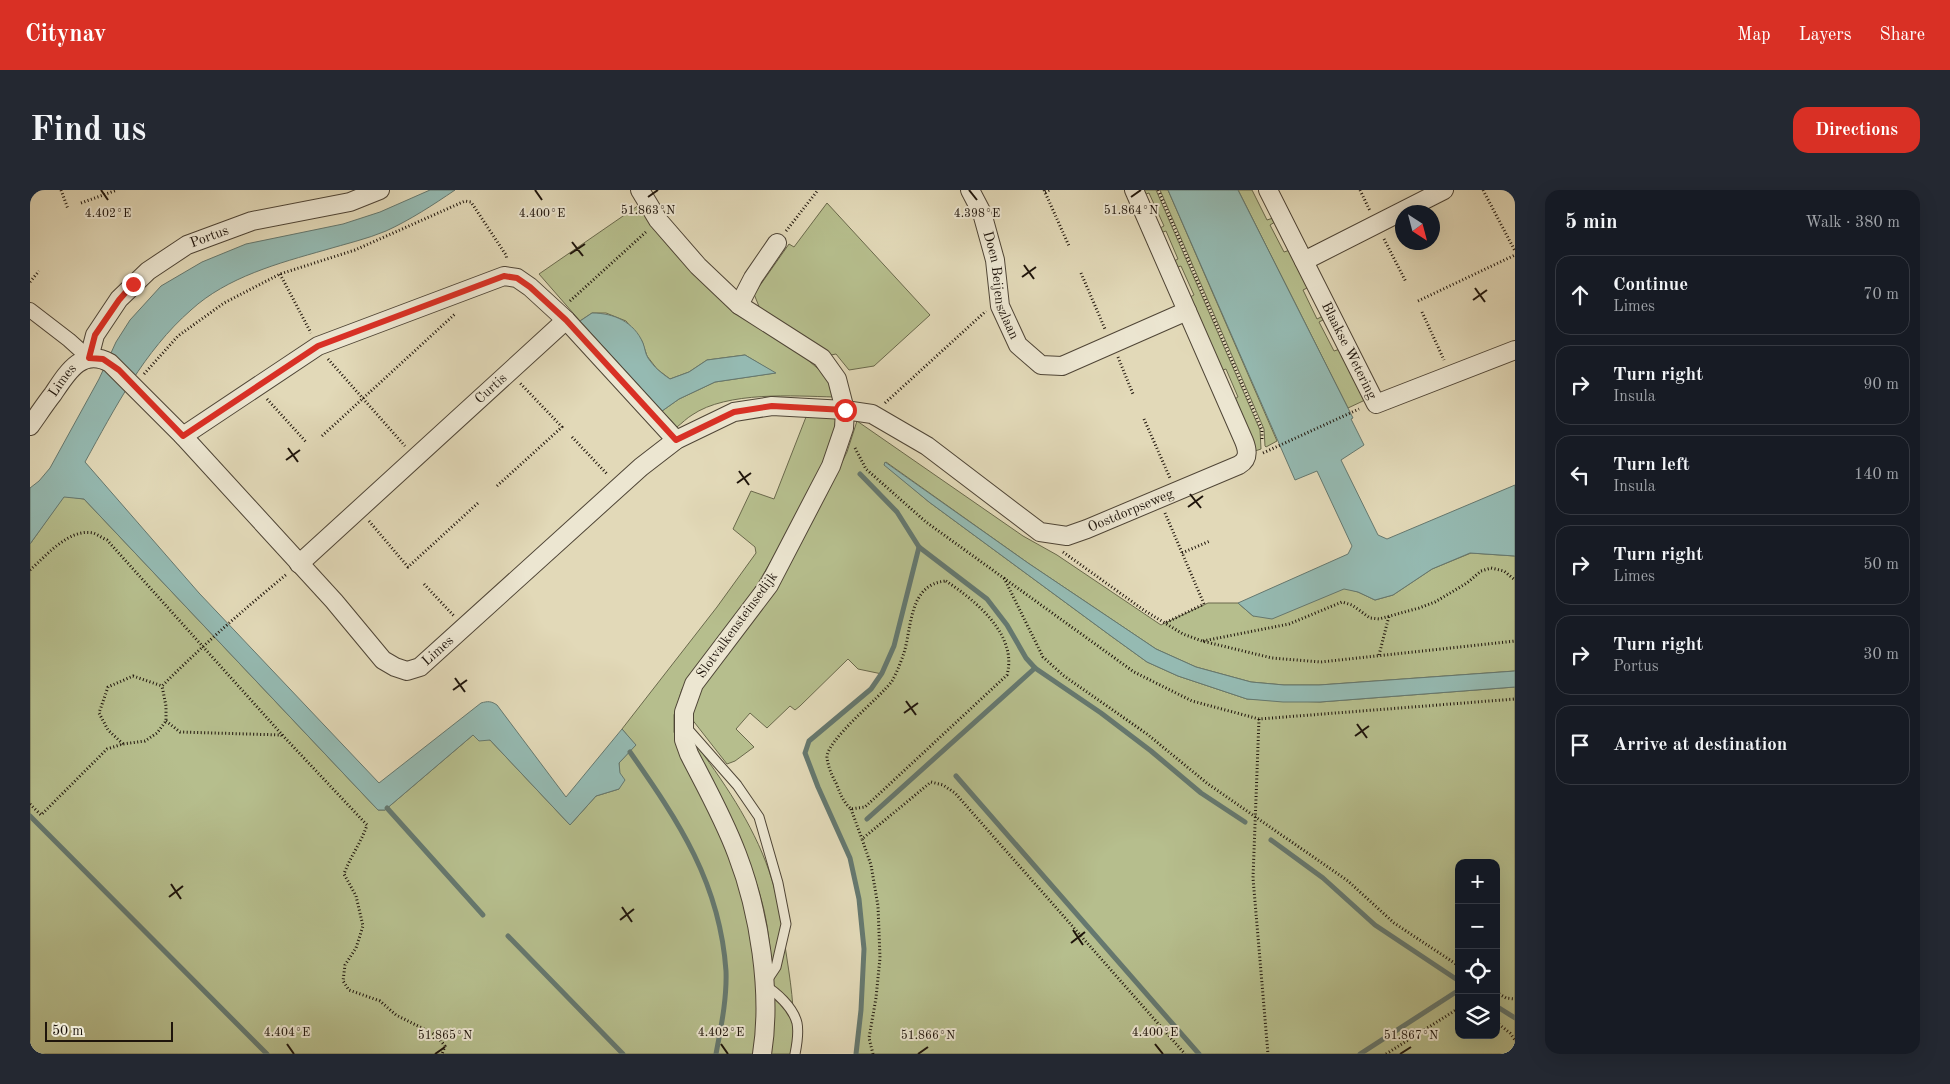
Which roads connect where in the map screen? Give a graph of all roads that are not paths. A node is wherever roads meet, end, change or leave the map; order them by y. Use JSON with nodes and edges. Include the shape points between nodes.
{"nodes":[{"id":1,"x":380,"y":190,"type":"edge"},
{"id":2,"x":640,"y":190,"type":"edge"},
{"id":3,"x":970,"y":190,"type":"edge"},
{"id":4,"x":1134,"y":190,"type":"edge"},
{"id":5,"x":1268,"y":190,"type":"edge"},
{"id":6,"x":1444,"y":190,"type":"edge"},
{"id":7,"x":777,"y":243,"type":"road end"},
{"id":8,"x":1304,"y":261,"type":"junction"},
{"id":9,"x":740,"y":305,"type":"junction"},
{"id":10,"x":30,"y":310,"type":"edge"},
{"id":11,"x":1187,"y":311,"type":"junction"},
{"id":12,"x":562,"y":316,"type":"junction"},
{"id":13,"x":1515,"y":350,"type":"edge"},
{"id":14,"x":96,"y":359,"type":"junction"},
{"id":15,"x":845,"y":410,"type":"junction"},
{"id":16,"x":872,"y":414,"type":"joint"},
{"id":17,"x":30,"y":426,"type":"edge"},
{"id":18,"x":183,"y":436,"type":"junction"},
{"id":19,"x":676,"y":440,"type":"junction"},
{"id":20,"x":299,"y":564,"type":"junction"},
{"id":21,"x":683,"y":725,"type":"junction"},
{"id":22,"x":764,"y":985,"type":"junction"},
{"id":23,"x":762,"y":1054,"type":"edge"},
{"id":24,"x":796,"y":1054,"type":"edge"}],
"edges":[{"from":1,"to":14,"type":"street","name":"Portus","via":[[350,202],[252,221],[187,245],[148,271],[119,300],[95,335]]},
{"from":2,"to":9,"type":"street","name":"Slotvalkensteinsedijk","via":[[658,220],[698,266]]},
{"from":3,"to":11,"type":"street","name":"Doen Beijenszlaan","via":[[982,213],[995,260],[1000,306],[1018,345],[1041,365],[1062,366]]},
{"from":4,"to":11,"type":"street","name":"Oostdorpseweg"},
{"from":5,"to":8,"type":"street","name":"Blaakse Wetering"},
{"from":6,"to":8,"type":"street"},
{"from":7,"to":9,"type":"street","via":[[753,278]]},
{"from":8,"to":13,"type":"street","name":"Blaakse Wetering","via":[[1376,404]]},
{"from":9,"to":15,"type":"street","name":"Slotvalkensteinsedijk","via":[[822,358],[837,379]]},
{"from":10,"to":14,"type":"street"},
{"from":11,"to":16,"type":"street","name":"Oostdorpseweg","via":[[1244,441],[1247,455],[1244,463],[1067,536],[1040,532],[927,446]]},
{"from":12,"to":18,"type":"street","via":[[517,278],[504,276],[318,346]]},
{"from":12,"to":19,"type":"street"},
{"from":12,"to":20,"type":"street","name":"Curtis","via":[[509,372]]},
{"from":14,"to":17,"type":"street","name":"Limes","via":[[79,362],[69,371]]},
{"from":14,"to":18,"type":"street","name":"Limes","via":[[119,370]]},
{"from":15,"to":16,"type":"street","name":"Limes"},
{"from":15,"to":19,"type":"street","name":"Limes","via":[[772,406],[734,412]]},
{"from":15,"to":21,"type":"street","name":"Slotvalkensteinsedijk","via":[[844,428],[832,466],[769,585],[694,684]]},
{"from":18,"to":20,"type":"street","name":"Limes"},
{"from":19,"to":20,"type":"street","name":"Limes","via":[[621,485],[420,667],[407,671],[383,660]]},
{"from":21,"to":22,"type":"street","name":"Slotvalkensteinsedijk","via":[[689,754],[730,836],[748,885]]},
{"from":21,"to":22,"type":"lane","via":[[736,785],[759,817],[786,924],[776,967]]},
{"from":22,"to":23,"type":"street","name":"Slotvalkensteinsedijk","via":[[766,1005]]},
{"from":22,"to":24,"type":"lane","via":[[776,992],[797,1021]]}]}
